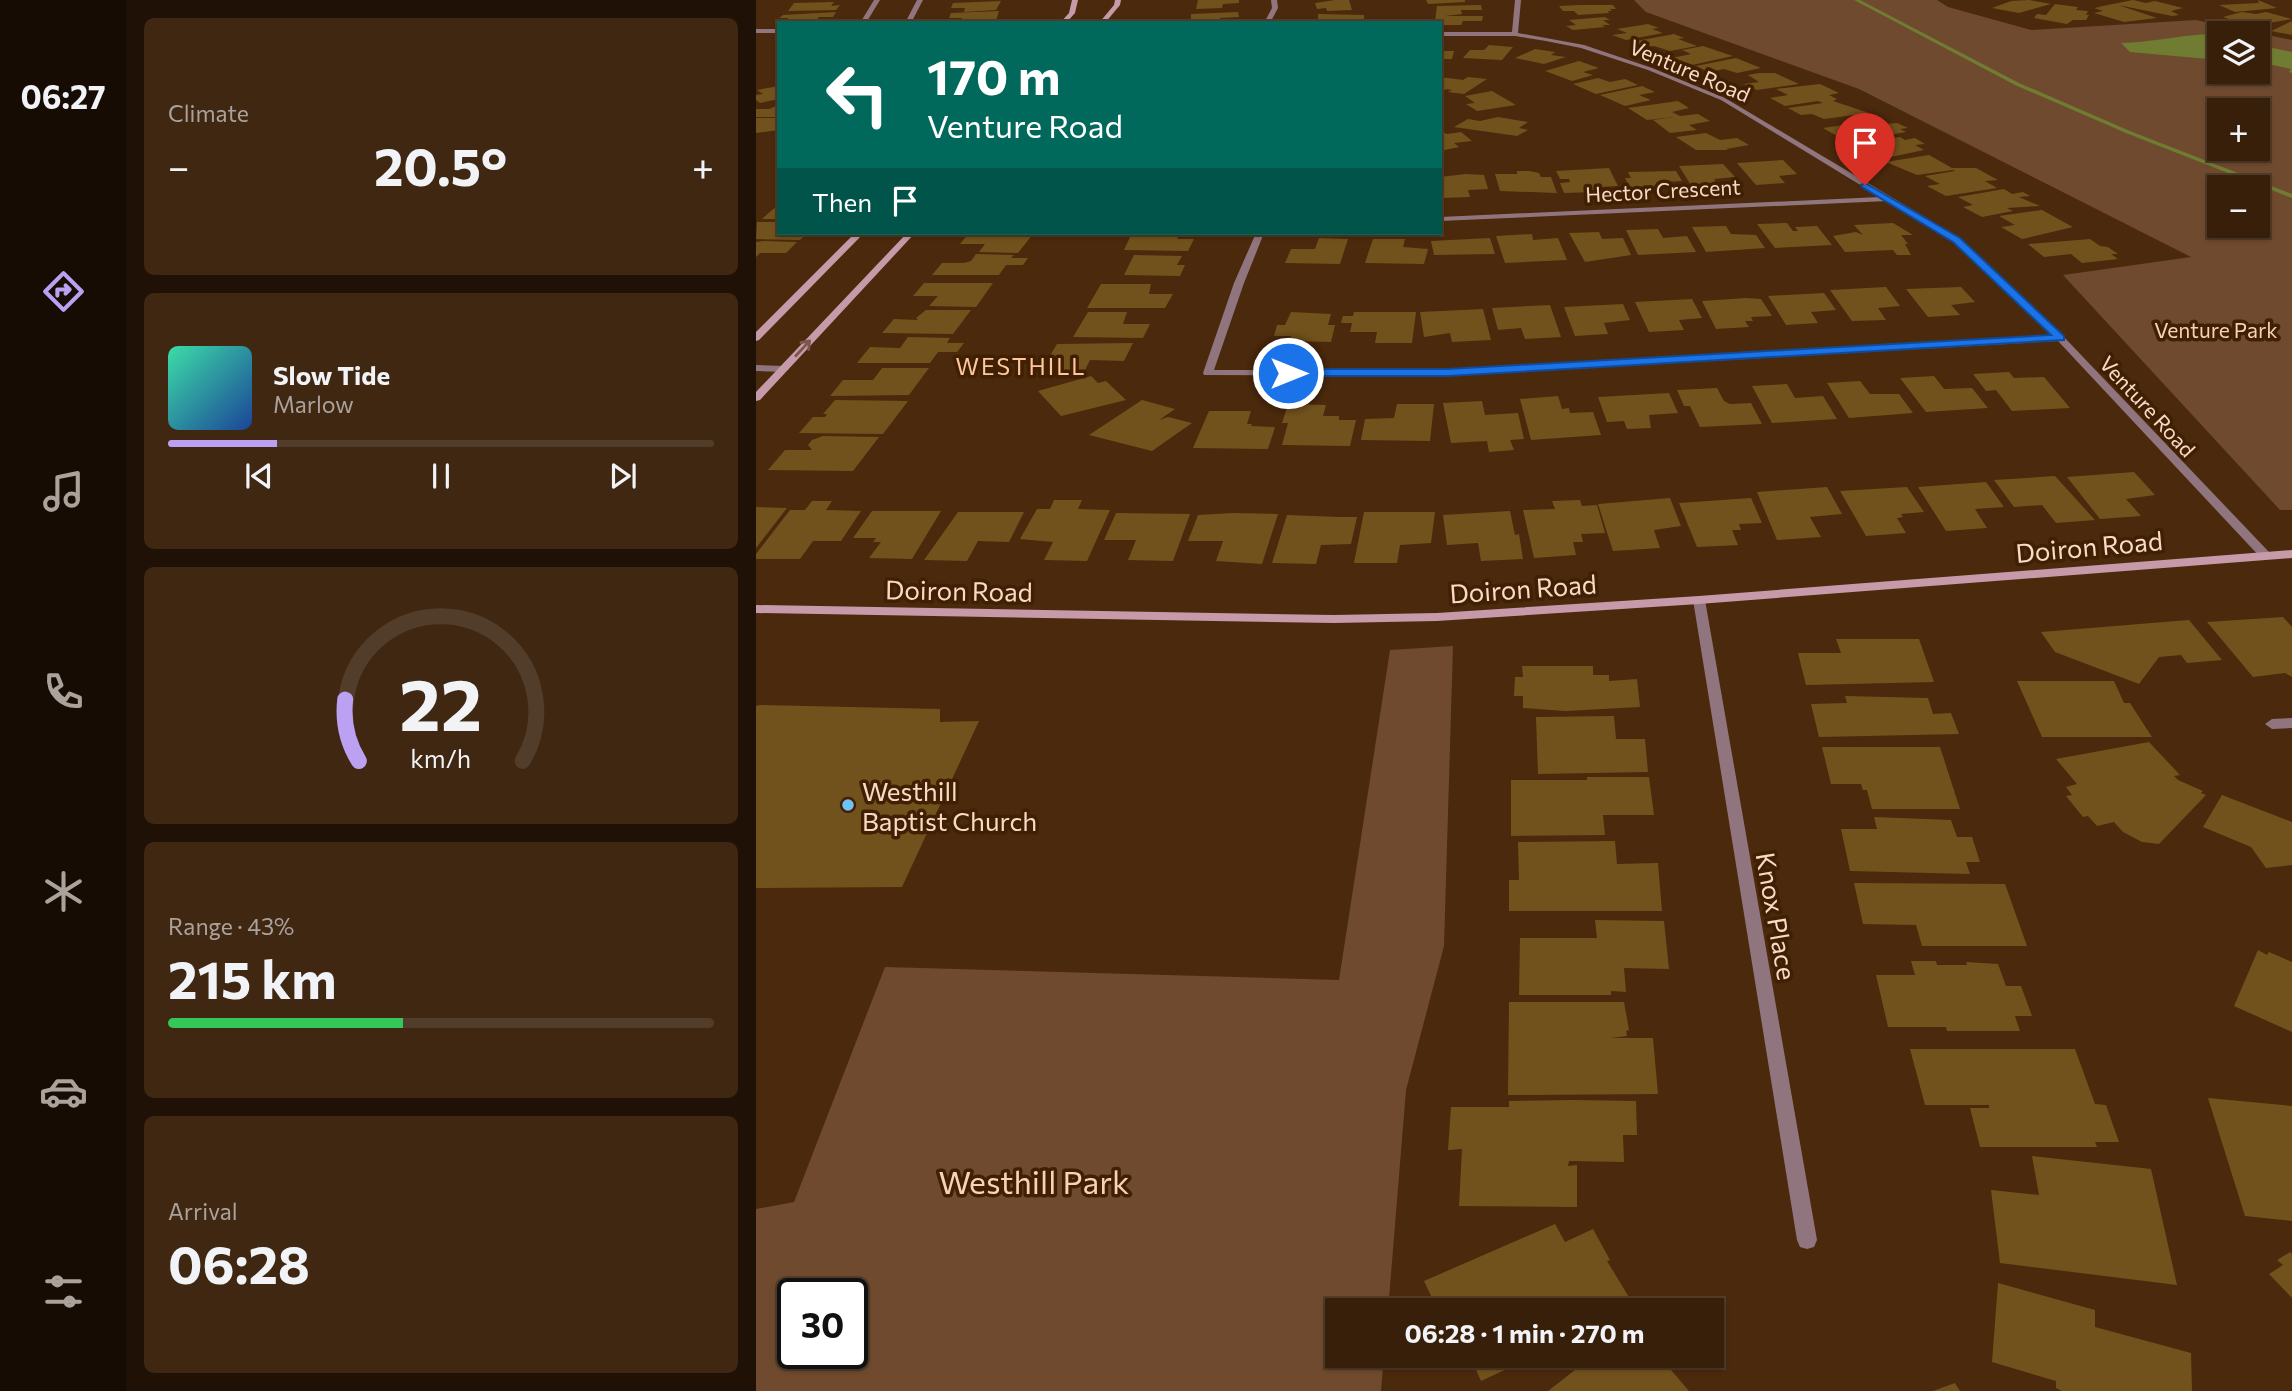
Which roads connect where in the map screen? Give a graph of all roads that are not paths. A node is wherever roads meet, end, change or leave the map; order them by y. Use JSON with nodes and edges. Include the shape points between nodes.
{"nodes":[{"id":1,"x":877,"y":0,"type":"edge"},
{"id":2,"x":920,"y":0,"type":"edge"},
{"id":3,"x":1075,"y":0,"type":"edge"},
{"id":4,"x":1118,"y":0,"type":"edge"},
{"id":5,"x":1274,"y":0,"type":"edge"},
{"id":6,"x":1518,"y":0,"type":"edge"},
{"id":7,"x":864,"y":21,"type":"edge"},
{"id":8,"x":909,"y":21,"type":"edge"},
{"id":9,"x":1065,"y":21,"type":"edge"},
{"id":10,"x":1104,"y":21,"type":"edge"},
{"id":11,"x":1268,"y":21,"type":"edge"},
{"id":12,"x":756,"y":31,"type":"edge"},
{"id":13,"x":777,"y":31,"type":"edge"},
{"id":14,"x":1442,"y":34,"type":"edge"},
{"id":15,"x":1515,"y":34,"type":"junction"},
{"id":16,"x":1887,"y":199,"type":"junction"},
{"id":17,"x":1442,"y":219,"type":"edge"},
{"id":18,"x":858,"y":235,"type":"edge"},
{"id":19,"x":909,"y":235,"type":"edge"},
{"id":20,"x":1259,"y":235,"type":"edge"},
{"id":21,"x":756,"y":338,"type":"edge"},
{"id":22,"x":2060,"y":338,"type":"junction"},
{"id":23,"x":756,"y":368,"type":"edge"},
{"id":24,"x":784,"y":369,"type":"junction"},
{"id":25,"x":756,"y":398,"type":"edge"},
{"id":26,"x":2292,"y":554,"type":"edge"},
{"id":27,"x":2265,"y":555,"type":"junction"},
{"id":28,"x":1699,"y":600,"type":"junction"},
{"id":29,"x":756,"y":609,"type":"edge"},
{"id":30,"x":2292,"y":723,"type":"edge"},
{"id":31,"x":2272,"y":724,"type":"dead end"},
{"id":32,"x":1807,"y":1240,"type":"dead end"}],
"edges":[{"from":1,"to":7,"type":"street"},
{"from":2,"to":8,"type":"street"},
{"from":3,"to":9,"type":"street"},
{"from":4,"to":10,"type":"street"},
{"from":5,"to":11,"type":"street"},
{"from":6,"to":15,"type":"street"},
{"from":12,"to":13,"type":"street"},
{"from":14,"to":15,"type":"street","name":"Venture Road"},
{"from":15,"to":16,"type":"street","name":"Venture Road","via":[[1582,46],[1723,99]]},
{"from":16,"to":17,"type":"street","name":"Hector Crescent"},
{"from":16,"to":22,"type":"street","name":"Venture Road","via":[[1957,240]]},
{"from":18,"to":21,"type":"street"},
{"from":24,"to":19,"type":"street","one_way":true},
{"from":20,"to":22,"type":"street","via":[[1208,373],[1448,373]]},
{"from":22,"to":27,"type":"street","name":"Venture Road"},
{"from":23,"to":24,"type":"street"},
{"from":24,"to":25,"type":"street"},
{"from":26,"to":27,"type":"street","name":"Doiron Road"},
{"from":27,"to":28,"type":"street","name":"Doiron Road"},
{"from":28,"to":29,"type":"street","name":"Doiron Road","via":[[1334,619]]},
{"from":28,"to":32,"type":"street","name":"Knox Place"},
{"from":30,"to":31,"type":"street"}]}
